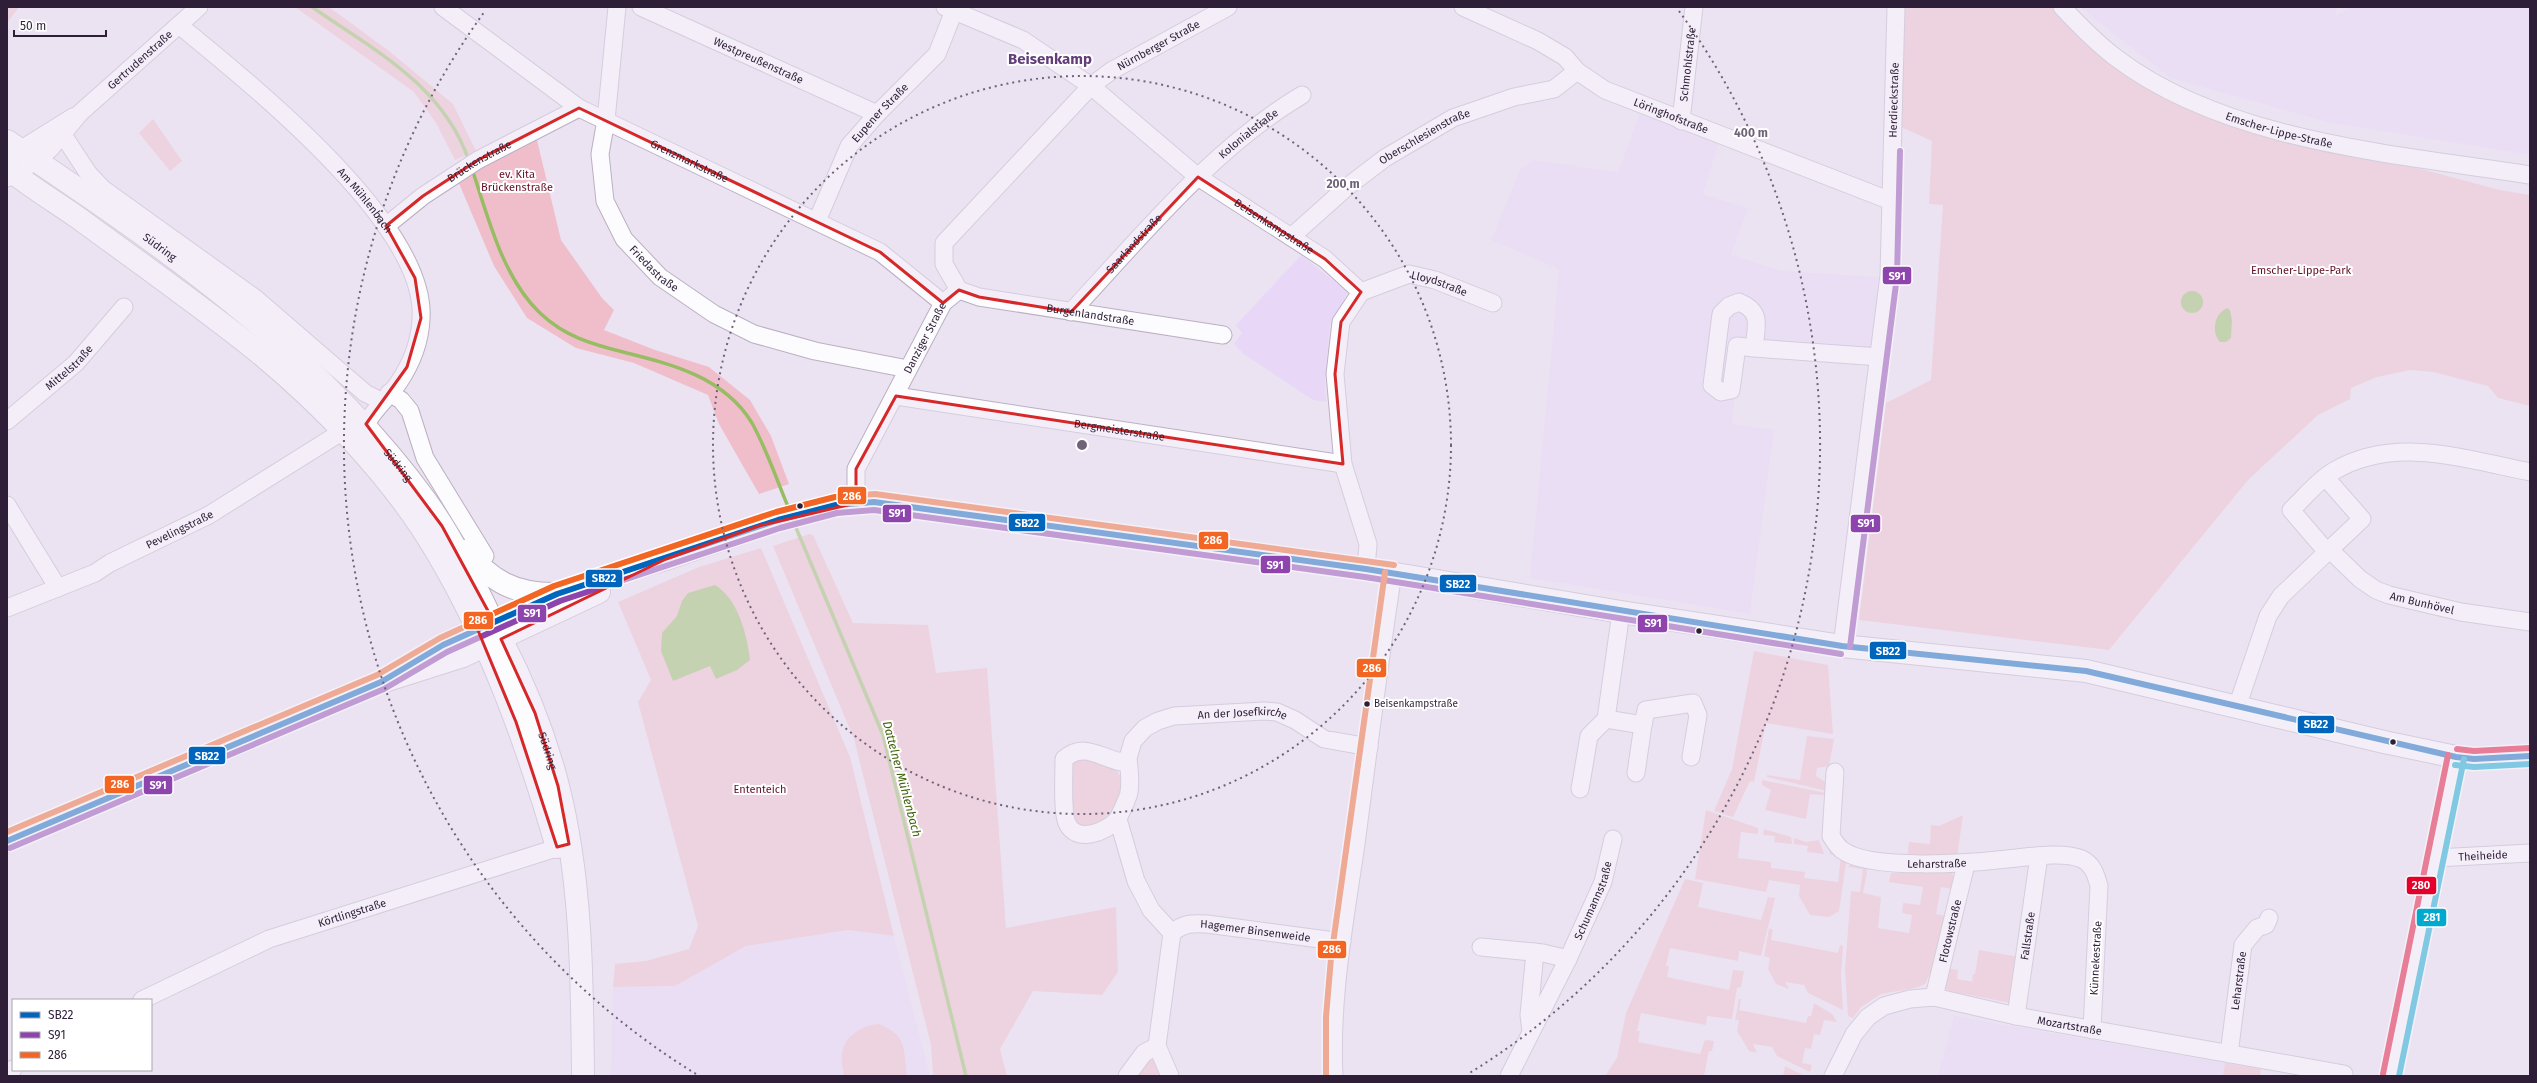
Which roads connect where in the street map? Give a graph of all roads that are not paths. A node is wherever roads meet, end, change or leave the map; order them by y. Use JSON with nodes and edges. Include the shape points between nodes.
{"nodes":[{"id":1,"x":199,"y":7,"type":"edge"},
{"id":2,"x":443,"y":7,"type":"edge"},
{"id":3,"x":617,"y":7,"type":"edge"},
{"id":4,"x":641,"y":7,"type":"edge"},
{"id":5,"x":1228,"y":7,"type":"edge"},
{"id":6,"x":1463,"y":7,"type":"edge"},
{"id":7,"x":1694,"y":7,"type":"edge"},
{"id":8,"x":1896,"y":7,"type":"edge"},
{"id":9,"x":2062,"y":7,"type":"edge"},
{"id":10,"x":950,"y":9,"type":"edge"},
{"id":11,"x":179,"y":25,"type":"junction"},
{"id":12,"x":1576,"y":71,"type":"junction"},
{"id":13,"x":1091,"y":86,"type":"junction"},
{"id":14,"x":1302,"y":95,"type":"dead end"},
{"id":15,"x":579,"y":108,"type":"junction"},
{"id":16,"x":80,"y":113,"type":"junction"},
{"id":17,"x":877,"y":114,"type":"junction"},
{"id":18,"x":606,"y":120,"type":"junction"},
{"id":19,"x":1681,"y":121,"type":"junction"},
{"id":20,"x":63,"y":135,"type":"junction"},
{"id":21,"x":14,"y":161,"type":"edge"},
{"id":22,"x":2530,"y":175,"type":"edge"},
{"id":23,"x":1198,"y":177,"type":"junction"},
{"id":24,"x":1891,"y":201,"type":"junction"},
{"id":25,"x":817,"y":221,"type":"junction"},
{"id":26,"x":386,"y":226,"type":"junction"},
{"id":27,"x":1291,"y":237,"type":"junction"},
{"id":28,"x":959,"y":290,"type":"junction"},
{"id":29,"x":1361,"y":292,"type":"junction"},
{"id":30,"x":944,"y":303,"type":"junction"},
{"id":31,"x":1493,"y":303,"type":"dead end"},
{"id":32,"x":124,"y":307,"type":"dead end"},
{"id":33,"x":1071,"y":312,"type":"junction"},
{"id":34,"x":1223,"y":335,"type":"dead end"},
{"id":35,"x":1754,"y":348,"type":"junction"},
{"id":36,"x":1880,"y":357,"type":"junction"},
{"id":37,"x":908,"y":369,"type":"junction"},
{"id":38,"x":896,"y":396,"type":"junction"},
{"id":39,"x":385,"y":397,"type":"junction"},
{"id":40,"x":7,"y":421,"type":"edge"},
{"id":41,"x":366,"y":424,"type":"junction"},
{"id":42,"x":343,"y":431,"type":"junction"},
{"id":43,"x":1343,"y":464,"type":"junction"},
{"id":44,"x":2530,"y":472,"type":"edge"},
{"id":45,"x":2326,"y":478,"type":"junction"},
{"id":46,"x":856,"y":503,"type":"junction"},
{"id":47,"x":7,"y":506,"type":"edge"},
{"id":48,"x":442,"y":526,"type":"junction"},
{"id":49,"x":2328,"y":551,"type":"junction"},
{"id":50,"x":485,"y":556,"type":"dead end"},
{"id":51,"x":666,"y":559,"type":"junction"},
{"id":52,"x":1366,"y":569,"type":"junction"},
{"id":53,"x":1393,"y":573,"type":"junction"},
{"id":54,"x":58,"y":588,"type":"junction"},
{"id":55,"x":557,"y":594,"type":"junction"},
{"id":56,"x":7,"y":608,"type":"edge"},
{"id":57,"x":1621,"y":612,"type":"junction"},
{"id":58,"x":2530,"y":622,"type":"edge"},
{"id":59,"x":489,"y":634,"type":"junction"},
{"id":60,"x":1842,"y":646,"type":"junction"},
{"id":61,"x":2237,"y":706,"type":"junction"},
{"id":62,"x":1606,"y":719,"type":"junction"},
{"id":63,"x":1643,"y":725,"type":"junction"},
{"id":64,"x":1369,"y":747,"type":"junction"},
{"id":65,"x":2456,"y":756,"type":"junction"},
{"id":66,"x":2530,"y":756,"type":"edge"},
{"id":67,"x":1691,"y":757,"type":"dead end"},
{"id":68,"x":1128,"y":758,"type":"junction"},
{"id":69,"x":1835,"y":772,"type":"dead end"},
{"id":70,"x":1636,"y":773,"type":"dead end"},
{"id":71,"x":1580,"y":789,"type":"dead end"},
{"id":72,"x":1118,"y":819,"type":"junction"},
{"id":73,"x":1613,"y":839,"type":"dead end"},
{"id":74,"x":7,"y":841,"type":"edge"},
{"id":75,"x":563,"y":846,"type":"junction"},
{"id":76,"x":2530,"y":853,"type":"edge"},
{"id":77,"x":2039,"y":856,"type":"junction"},
{"id":78,"x":2436,"y":858,"type":"junction"},
{"id":79,"x":1966,"y":864,"type":"junction"},
{"id":80,"x":2099,"y":886,"type":"joint"},
{"id":81,"x":2269,"y":918,"type":"dead end"},
{"id":82,"x":1172,"y":933,"type":"junction"},
{"id":83,"x":1342,"y":942,"type":"junction"},
{"id":84,"x":1481,"y":947,"type":"dead end"},
{"id":85,"x":1535,"y":952,"type":"junction"},
{"id":86,"x":1568,"y":959,"type":"junction"},
{"id":87,"x":1934,"y":997,"type":"junction"},
{"id":88,"x":144,"y":999,"type":"edge"},
{"id":89,"x":2016,"y":1016,"type":"junction"},
{"id":90,"x":2092,"y":1030,"type":"junction"},
{"id":91,"x":1531,"y":1033,"type":"junction"},
{"id":92,"x":1157,"y":1046,"type":"junction"},
{"id":93,"x":2229,"y":1054,"type":"junction"},
{"id":94,"x":2349,"y":1075,"type":"edge"},
{"id":95,"x":583,"y":1076,"type":"edge"},
{"id":96,"x":1127,"y":1076,"type":"edge"},
{"id":97,"x":1170,"y":1076,"type":"edge"},
{"id":98,"x":1334,"y":1076,"type":"edge"},
{"id":99,"x":1509,"y":1076,"type":"edge"},
{"id":100,"x":1832,"y":1076,"type":"edge"},
{"id":101,"x":2391,"y":1076,"type":"edge"}],
"edges":[{"from":1,"to":11,"type":"street","name":"Gertrudenstraße"},
{"from":2,"to":15,"type":"street","name":"Grenzmarkstraße"},
{"from":3,"to":18,"type":"street","name":"Friedastraße"},
{"from":4,"to":17,"type":"street","name":"Westpreußenstraße"},
{"from":5,"to":13,"type":"street","name":"Nürnberger Straße","via":[[1111,71]]},
{"from":6,"to":12,"type":"street","name":"Löringhofstraße","via":[[1538,41],[1565,57]]},
{"from":7,"to":19,"type":"street","name":"Schmohlstraße"},
{"from":8,"to":24,"type":"street","name":"Herdieckstraße"},
{"from":9,"to":22,"type":"street","name":"Emscher-Lippe-Straße","via":[[2115,57],[2153,81],[2199,104],[2262,128],[2324,142]]},
{"from":10,"to":13,"type":"street","name":"Beisenkampstraße","via":[[1023,40]]},
{"from":10,"to":17,"type":"street","name":"Eupener Straße","via":[[937,54]]},
{"from":11,"to":16,"type":"street","name":"Gertrudenstraße"},
{"from":11,"to":26,"type":"street","name":"Am Mühlenbach","via":[[306,133]]},
{"from":12,"to":19,"type":"street","name":"Löringhofstraße","via":[[1605,90]]},
{"from":12,"to":27,"type":"street","name":"Oberschlesienstraße","via":[[1554,88],[1514,97],[1453,118],[1385,158],[1347,187]]},
{"from":13,"to":23,"type":"street","name":"Beisenkampstraße"},
{"from":13,"to":28,"type":"street","via":[[944,243],[944,264]]},
{"from":14,"to":23,"type":"street","name":"Kolonialstraße","via":[[1276,110]]},
{"from":15,"to":18,"type":"street","name":"Grenzmarkstraße"},
{"from":15,"to":26,"type":"street","name":"Brückenstraße","via":[[479,159],[423,196]]},
{"from":16,"to":20,"type":"street","name":"Gertrudenstraße"},
{"from":16,"to":21,"type":"street","name":"Gertrudenstraße"},
{"from":17,"to":25,"type":"street","name":"Eupener Straße","via":[[849,146]]},
{"from":18,"to":25,"type":"street","name":"Grenzmarkstraße"},
{"from":18,"to":37,"type":"street","name":"Friedastraße","via":[[600,154],[605,201],[624,239],[660,277],[714,314],[754,334],[815,351]]},
{"from":19,"to":24,"type":"street","name":"Löringhofstraße"},
{"from":20,"to":21,"type":"street","name":"Gertrudenstraße"},
{"from":20,"to":39,"type":"street","name":"Südring","via":[[88,173],[103,189],[254,298],[365,393]]},
{"from":21,"to":41,"type":"main road","name":"Südring","via":[[203,280],[308,368]]},
{"from":21,"to":42,"type":"main road","name":"Südring","via":[[251,347],[296,385]]},
{"from":23,"to":27,"type":"street","name":"Beisenkampstraße"},
{"from":23,"to":33,"type":"street","name":"Saarlandstraße"},
{"from":24,"to":36,"type":"street","name":"Herdieckstraße","via":[[1889,275]]},
{"from":25,"to":30,"type":"street","name":"Grenzmarkstraße","via":[[880,252]]},
{"from":26,"to":39,"type":"street","name":"Am Mühlenbach","via":[[416,278],[421,318],[413,354],[399,382]]},
{"from":27,"to":29,"type":"street","name":"Beisenkampstraße","via":[[1325,259]]},
{"from":28,"to":30,"type":"street","name":"Danziger Straße"},
{"from":28,"to":33,"type":"street","name":"Burgenlandstraße","via":[[979,298]]},
{"from":29,"to":31,"type":"street","name":"Lloydstraße","via":[[1409,274],[1435,280]]},
{"from":29,"to":43,"type":"street","via":[[1341,322],[1335,374]]},
{"from":30,"to":37,"type":"street","name":"Danziger Straße"},
{"from":32,"to":40,"type":"street","name":"Mittelstraße","via":[[76,364]]},
{"from":33,"to":34,"type":"street","name":"Burgenlandstraße"},
{"from":35,"to":35,"type":"street","via":[[1737,346],[1731,390],[1721,392],[1712,385],[1721,314],[1729,306],[1739,302],[1751,307],[1757,318]]},
{"from":35,"to":36,"type":"street"},
{"from":36,"to":60,"type":"street","name":"Herdieckstraße"},
{"from":37,"to":38,"type":"street","name":"Danziger Straße"},
{"from":38,"to":43,"type":"street","name":"Bergmeisterstraße"},
{"from":38,"to":46,"type":"street","name":"Danziger Straße","via":[[856,469]]},
{"from":39,"to":41,"type":"street","name":"Am Mühlenbach"},
{"from":39,"to":50,"type":"street","name":"Südring","via":[[401,400],[410,411],[425,458]]},
{"from":41,"to":48,"type":"main road","name":"Südring"},
{"from":42,"to":54,"type":"street","name":"Pevelingstraße","via":[[209,515],[110,563],[95,573]]},
{"from":42,"to":59,"type":"main road","name":"Südring","via":[[384,478],[435,549]]},
{"from":43,"to":52,"type":"street","via":[[1368,544]]},
{"from":44,"to":45,"type":"street","via":[[2434,452],[2406,451],[2381,453],[2354,460]]},
{"from":45,"to":49,"type":"street","via":[[2362,519]]},
{"from":45,"to":49,"type":"street","name":"Am Bunhövel","via":[[2291,510]]},
{"from":46,"to":51,"type":"main road","via":[[801,513]]},
{"from":46,"to":52,"type":"main road","via":[[874,502]]},
{"from":47,"to":54,"type":"street"},
{"from":48,"to":55,"type":"main road","via":[[481,568],[501,582],[532,594]]},
{"from":48,"to":59,"type":"main road","name":"Südring","via":[[468,571]]},
{"from":49,"to":58,"type":"street","name":"Am Bunhövel","via":[[2360,580],[2389,595],[2460,612]]},
{"from":49,"to":61,"type":"street","via":[[2281,596],[2268,616]]},
{"from":51,"to":55,"type":"main road"},
{"from":51,"to":59,"type":"main road"},
{"from":52,"to":53,"type":"main road"},
{"from":53,"to":57,"type":"main road"},
{"from":53,"to":64,"type":"street"},
{"from":54,"to":56,"type":"street","name":"Pevelingstraße"},
{"from":55,"to":59,"type":"main road"},
{"from":57,"to":60,"type":"main road"},
{"from":57,"to":62,"type":"street"},
{"from":59,"to":74,"type":"main road","via":[[434,666],[381,682]]},
{"from":59,"to":75,"type":"main road","name":"Südring","via":[[539,785]]},
{"from":60,"to":61,"type":"main road","via":[[2086,671]]},
{"from":61,"to":65,"type":"main road","via":[[2384,742]]},
{"from":62,"to":63,"type":"street"},
{"from":62,"to":71,"type":"street","via":[[1589,736]]},
{"from":63,"to":67,"type":"street","via":[[1646,710],[1693,704],[1698,715]]},
{"from":63,"to":70,"type":"street"},
{"from":64,"to":68,"type":"street","name":"An der Josefkirche","via":[[1324,738],[1295,720],[1277,712],[1264,711],[1174,716],[1158,721],[1145,728],[1133,741]]},
{"from":64,"to":83,"type":"street"},
{"from":65,"to":66,"type":"main road","via":[[2474,759]]},
{"from":65,"to":78,"type":"street"},
{"from":68,"to":72,"type":"street","name":"An der Josefkirche","via":[[1129,792]]},
{"from":68,"to":72,"type":"street","via":[[1121,762],[1087,750],[1074,751],[1064,759],[1065,814],[1071,829],[1080,835],[1088,835]]},
{"from":69,"to":79,"type":"street","name":"Leharstraße","via":[[1831,836],[1842,850],[1892,863]]},
{"from":72,"to":82,"type":"street","via":[[1136,881],[1151,910]]},
{"from":73,"to":86,"type":"street","name":"Schumannstraße","via":[[1603,882]]},
{"from":75,"to":88,"type":"street","name":"Körtlingstraße","via":[[270,939]]},
{"from":75,"to":95,"type":"main road","name":"Südring","via":[[577,893]]},
{"from":76,"to":78,"type":"street","name":"Theiheide"},
{"from":77,"to":79,"type":"street","name":"Leharstraße"},
{"from":77,"to":80,"type":"street","name":"Leharstraße","via":[[2070,856],[2083,860],[2095,871]]},
{"from":77,"to":89,"type":"street","name":"Fallstraße"},
{"from":78,"to":101,"type":"street"},
{"from":79,"to":87,"type":"street","name":"Flotowstraße"},
{"from":80,"to":90,"type":"street","name":"Künnekestraße"},
{"from":81,"to":93,"type":"street","name":"Leharstraße","via":[[2266,925],[2257,928],[2243,945]]},
{"from":82,"to":83,"type":"street","name":"Hagemer Binsenweide","via":[[1190,923]]},
{"from":82,"to":92,"type":"street"},
{"from":83,"to":98,"type":"street","via":[[1336,1003]]},
{"from":84,"to":85,"type":"street"},
{"from":85,"to":86,"type":"street"},
{"from":85,"to":91,"type":"street","via":[[1529,1015]]},
{"from":86,"to":91,"type":"street","name":"Schumannstraße"},
{"from":87,"to":89,"type":"street","name":"Mozartstraße"},
{"from":87,"to":100,"type":"street","name":"Mozartstraße","via":[[1910,999],[1884,1006],[1868,1017],[1854,1034]]},
{"from":89,"to":90,"type":"street","name":"Mozartstraße"},
{"from":90,"to":93,"type":"street","name":"Mozartstraße"},
{"from":91,"to":99,"type":"street","name":"Schumannstraße"},
{"from":92,"to":96,"type":"street","via":[[1144,1053]]},
{"from":92,"to":97,"type":"street"},
{"from":93,"to":94,"type":"street","name":"Mozartstraße"}]}
